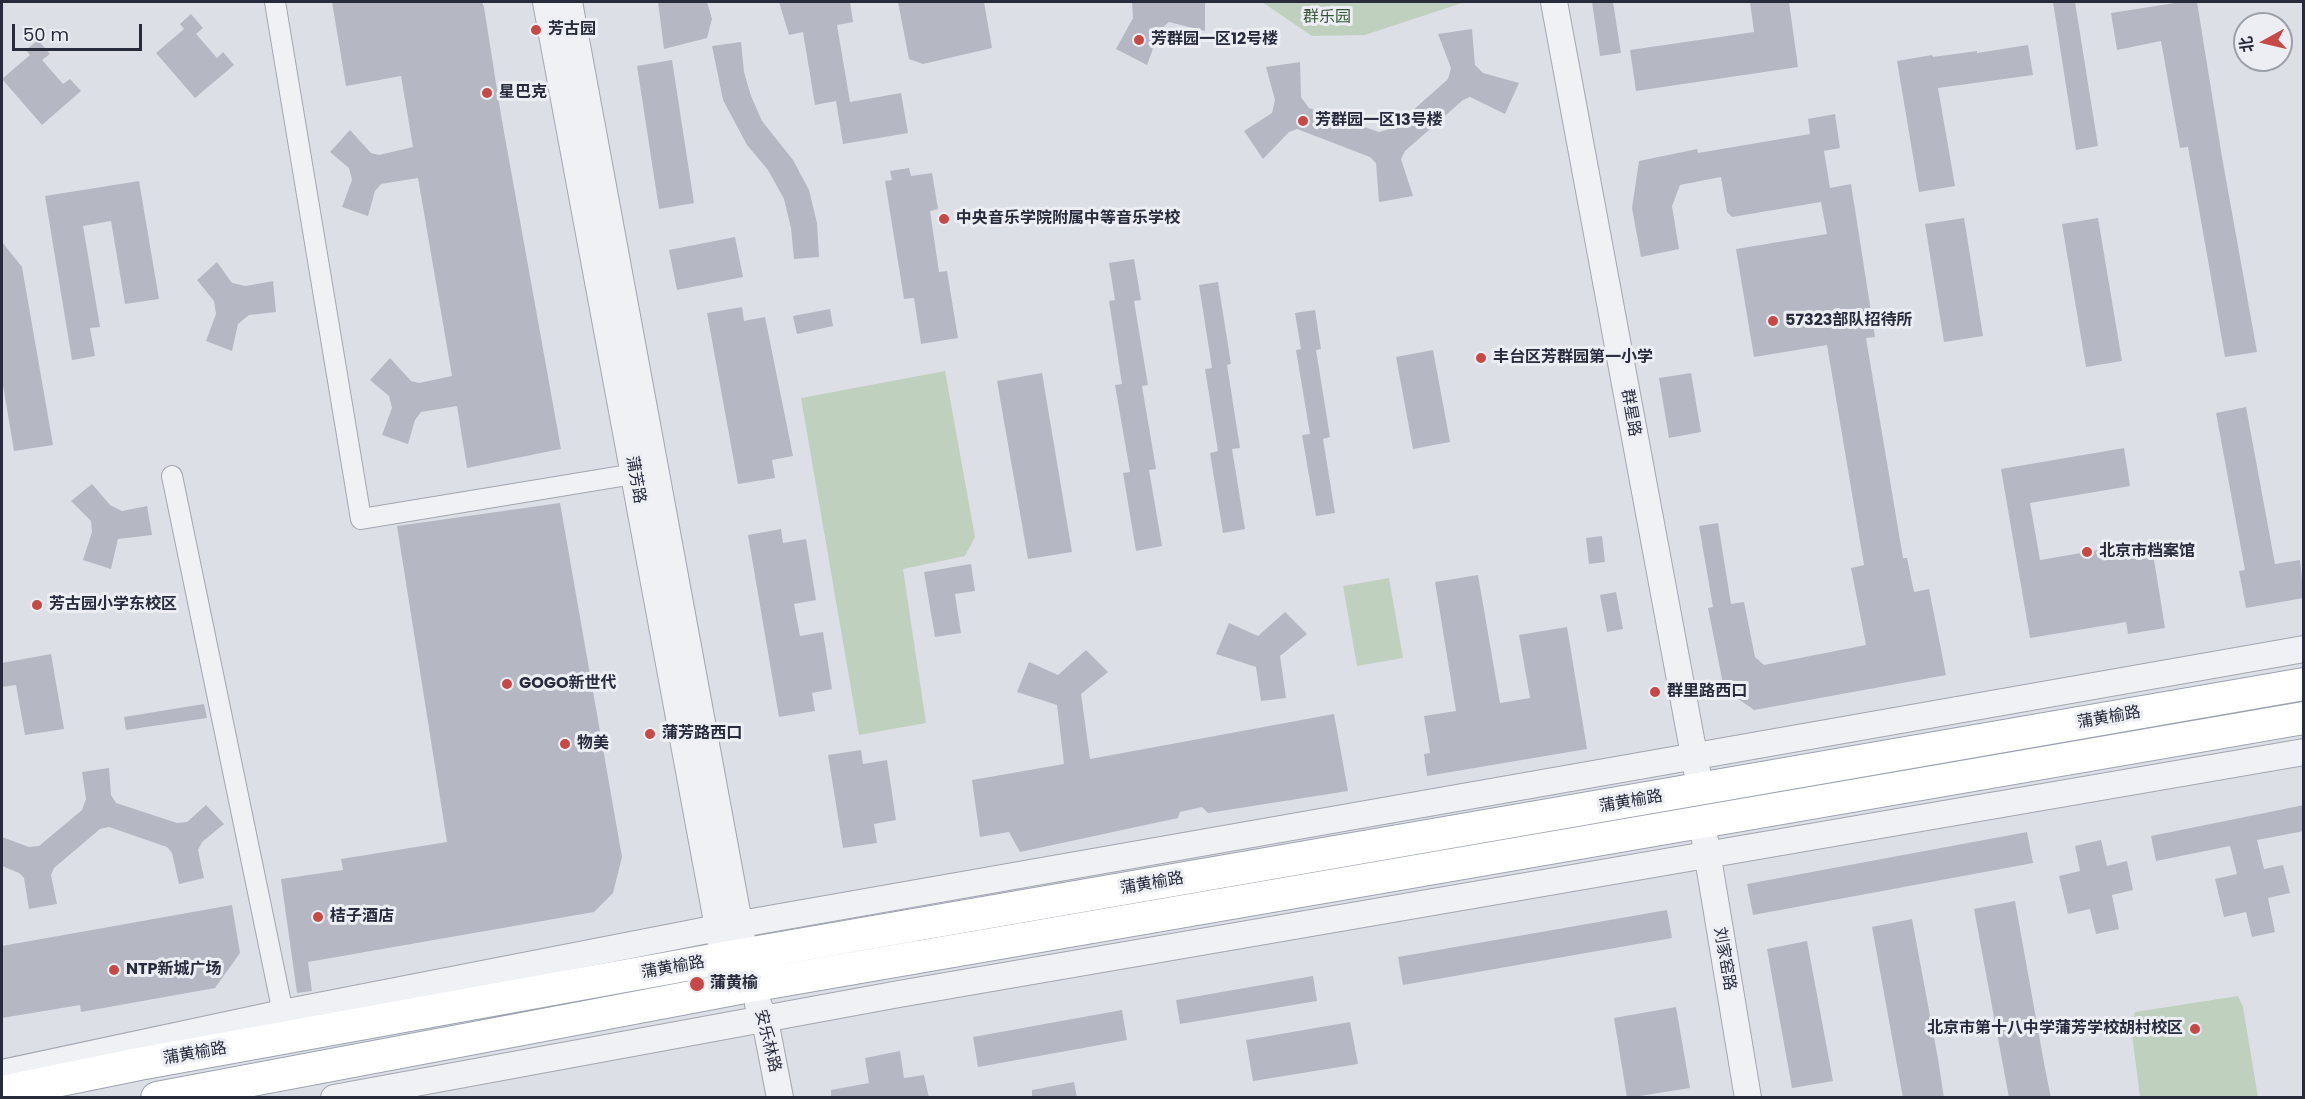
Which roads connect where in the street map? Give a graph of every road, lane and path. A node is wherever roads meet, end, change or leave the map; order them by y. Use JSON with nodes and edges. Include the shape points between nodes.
{"nodes":[{"id":1,"x":275,"y":2,"type":"edge"},
{"id":2,"x":546,"y":2,"type":"edge"},
{"id":3,"x":568,"y":2,"type":"edge"},
{"id":4,"x":1554,"y":2,"type":"edge"},
{"id":5,"x":634,"y":474,"type":"junction"},
{"id":6,"x":172,"y":476,"type":"dead end"},
{"id":7,"x":2304,"y":649,"type":"edge"},
{"id":8,"x":2304,"y":684,"type":"edge"},
{"id":9,"x":2299,"y":724,"type":"edge"},
{"id":10,"x":2304,"y":752,"type":"edge"},
{"id":11,"x":1694,"y":756,"type":"junction"},
{"id":12,"x":1700,"y":790,"type":"junction"},
{"id":13,"x":1701,"y":821,"type":"junction"},
{"id":14,"x":1707,"y":856,"type":"junction"},
{"id":15,"x":729,"y":926,"type":"junction"},
{"id":16,"x":734,"y":956,"type":"junction"},
{"id":17,"x":750,"y":986,"type":"junction"},
{"id":18,"x":283,"y":1013,"type":"junction"},
{"id":19,"x":765,"y":1020,"type":"junction"},
{"id":20,"x":194,"y":1032,"type":"junction"},
{"id":21,"x":139,"y":1064,"type":"junction"},
{"id":22,"x":2,"y":1072,"type":"edge"},
{"id":23,"x":2,"y":1092,"type":"edge"},
{"id":24,"x":157,"y":1098,"type":"edge"},
{"id":25,"x":334,"y":1098,"type":"edge"},
{"id":26,"x":780,"y":1098,"type":"edge"},
{"id":27,"x":1748,"y":1098,"type":"edge"}],
"edges":[{"from":1,"to":5,"type":"street","via":[[361,519]]},
{"from":2,"to":5,"type":"street","name":"蒲芳路"},
{"from":3,"to":15,"type":"street","name":"蒲芳路"},
{"from":4,"to":11,"type":"street","name":"群星路"},
{"from":5,"to":15,"type":"street","name":"蒲芳路"},
{"from":6,"to":18,"type":"street"},
{"from":7,"to":11,"type":"street"},
{"from":8,"to":12,"type":"main road","name":"蒲黄榆路"},
{"from":9,"to":13,"type":"main road","name":"蒲黄榆路"},
{"from":10,"to":14,"type":"street"},
{"from":11,"to":12,"type":"street","name":"群星路"},
{"from":11,"to":15,"type":"street"},
{"from":12,"to":16,"type":"main road","name":"蒲黄榆路"},
{"from":13,"to":14,"type":"street","name":"刘家窑路"},
{"from":13,"to":17,"type":"main road","name":"蒲黄榆路"},
{"from":14,"to":19,"type":"street"},
{"from":14,"to":27,"type":"street","name":"刘家窑路"},
{"from":15,"to":16,"type":"street","name":"蒲芳路"},
{"from":15,"to":18,"type":"street"},
{"from":16,"to":17,"type":"street","name":"安乐林路"},
{"from":16,"to":21,"type":"main road","name":"蒲黄榆路"},
{"from":17,"to":19,"type":"street","name":"安乐林路"},
{"from":17,"to":24,"type":"main road","name":"蒲黄榆路"},
{"from":18,"to":20,"type":"street"},
{"from":19,"to":25,"type":"street"},
{"from":19,"to":26,"type":"street","name":"安乐林路"},
{"from":20,"to":21,"type":"main road"},
{"from":20,"to":22,"type":"street"},
{"from":21,"to":23,"type":"main road","name":"蒲黄榆路"}]}
